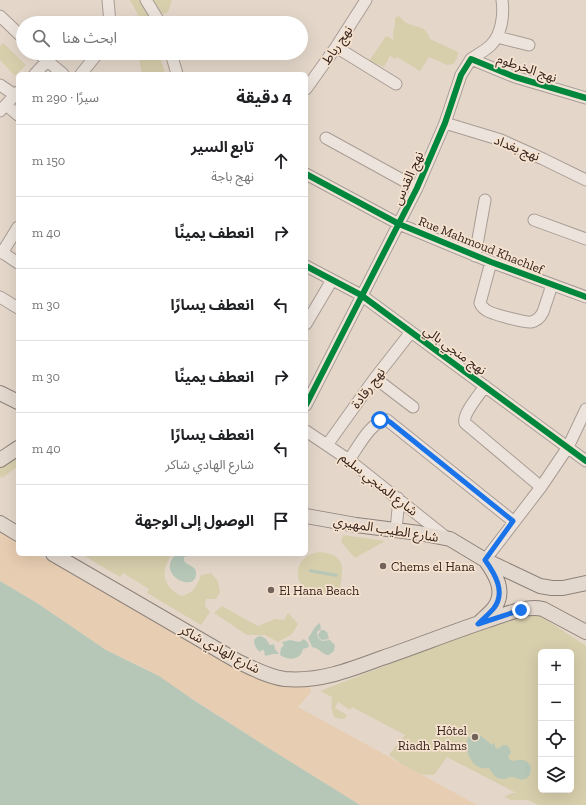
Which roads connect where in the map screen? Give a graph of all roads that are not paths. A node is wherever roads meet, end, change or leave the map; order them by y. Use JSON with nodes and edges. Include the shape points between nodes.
{"nodes":[{"id":1,"x":108,"y":0,"type":"edge"},
{"id":2,"x":146,"y":0,"type":"edge"},
{"id":3,"x":366,"y":0,"type":"edge"},
{"id":4,"x":502,"y":0,"type":"edge"},
{"id":5,"x":0,"y":16,"type":"edge"},
{"id":6,"x":109,"y":16,"type":"edge"},
{"id":7,"x":156,"y":16,"type":"edge"},
{"id":8,"x":16,"y":31,"type":"edge"},
{"id":9,"x":497,"y":37,"type":"junction"},
{"id":10,"x":529,"y":45,"type":"dead end"},
{"id":11,"x":336,"y":47,"type":"junction"},
{"id":12,"x":92,"y":60,"type":"edge"},
{"id":13,"x":173,"y":60,"type":"edge"},
{"id":14,"x":46,"y":61,"type":"joint"},
{"id":15,"x":468,"y":62,"type":"junction"},
{"id":16,"x":37,"y":72,"type":"edge"},
{"id":17,"x":60,"y":72,"type":"edge"},
{"id":18,"x":83,"y":72,"type":"edge"},
{"id":19,"x":176,"y":72,"type":"edge"},
{"id":20,"x":0,"y":84,"type":"edge"},
{"id":21,"x":396,"y":84,"type":"dead end"},
{"id":22,"x":308,"y":86,"type":"edge"},
{"id":23,"x":16,"y":93,"type":"edge"},
{"id":24,"x":16,"y":95,"type":"edge"},
{"id":25,"x":586,"y":98,"type":"edge"},
{"id":26,"x":3,"y":108,"type":"edge"},
{"id":27,"x":16,"y":114,"type":"edge"},
{"id":28,"x":445,"y":123,"type":"junction"},
{"id":29,"x":326,"y":138,"type":"dead end"},
{"id":30,"x":308,"y":175,"type":"edge"},
{"id":31,"x":586,"y":180,"type":"edge"},
{"id":32,"x":417,"y":188,"type":"junction"},
{"id":33,"x":485,"y":200,"type":"dead end"},
{"id":34,"x":534,"y":220,"type":"dead end"},
{"id":35,"x":399,"y":224,"type":"junction"},
{"id":36,"x":16,"y":230,"type":"edge"},
{"id":37,"x":586,"y":239,"type":"edge"},
{"id":38,"x":1,"y":252,"type":"edge"},
{"id":39,"x":475,"y":256,"type":"junction"},
{"id":40,"x":16,"y":262,"type":"edge"},
{"id":41,"x":491,"y":262,"type":"junction"},
{"id":42,"x":308,"y":267,"type":"edge"},
{"id":43,"x":332,"y":280,"type":"junction"},
{"id":44,"x":552,"y":285,"type":"junction"},
{"id":45,"x":361,"y":296,"type":"junction"},
{"id":46,"x":0,"y":297,"type":"edge"},
{"id":47,"x":586,"y":297,"type":"edge"},
{"id":48,"x":16,"y":307,"type":"edge"},
{"id":49,"x":308,"y":321,"type":"edge"},
{"id":50,"x":411,"y":332,"type":"junction"},
{"id":51,"x":375,"y":378,"type":"junction"},
{"id":52,"x":485,"y":386,"type":"junction"},
{"id":53,"x":0,"y":392,"type":"edge"},
{"id":54,"x":16,"y":398,"type":"edge"},
{"id":55,"x":308,"y":401,"type":"edge"},
{"id":56,"x":413,"y":406,"type":"dead end"},
{"id":57,"x":586,"y":409,"type":"edge"},
{"id":58,"x":308,"y":432,"type":"edge"},
{"id":59,"x":16,"y":442,"type":"edge"},
{"id":60,"x":327,"y":445,"type":"junction"},
{"id":61,"x":568,"y":447,"type":"junction"},
{"id":62,"x":16,"y":449,"type":"edge"},
{"id":63,"x":0,"y":453,"type":"edge"},
{"id":64,"x":0,"y":460,"type":"edge"},
{"id":65,"x":349,"y":460,"type":"junction"},
{"id":66,"x":586,"y":461,"type":"edge"},
{"id":67,"x":541,"y":487,"type":"junction"},
{"id":68,"x":398,"y":498,"type":"junction"},
{"id":69,"x":308,"y":516,"type":"edge"},
{"id":70,"x":513,"y":521,"type":"junction"},
{"id":71,"x":0,"y":523,"type":"edge"},
{"id":72,"x":396,"y":530,"type":"junction"},
{"id":73,"x":16,"y":533,"type":"edge"},
{"id":74,"x":450,"y":539,"type":"junction"},
{"id":75,"x":56,"y":556,"type":"edge"},
{"id":76,"x":485,"y":560,"type":"junction"},
{"id":77,"x":586,"y":583,"type":"edge"},
{"id":78,"x":478,"y":624,"type":"junction"},
{"id":79,"x":586,"y":632,"type":"edge"}],
"edges":[{"from":1,"to":6,"type":"street"},
{"from":2,"to":7,"type":"street"},
{"from":3,"to":11,"type":"street","name":"نهج رباط"},
{"from":4,"to":9,"type":"street","via":[[502,21]]},
{"from":5,"to":8,"type":"street"},
{"from":9,"to":10,"type":"street"},
{"from":9,"to":15,"type":"street","via":[[485,50]]},
{"from":11,"to":21,"type":"street"},
{"from":11,"to":22,"type":"street","name":"نهج رباط"},
{"from":12,"to":18,"type":"street"},
{"from":13,"to":19,"type":"street"},
{"from":14,"to":16,"type":"street"},
{"from":14,"to":17,"type":"street"},
{"from":15,"to":25,"type":"street","name":"نهج الخرطوم"},
{"from":15,"to":28,"type":"street","name":"نهج القدس"},
{"from":20,"to":23,"type":"street"},
{"from":24,"to":26,"type":"street"},
{"from":26,"to":27,"type":"street"},
{"from":28,"to":31,"type":"street","name":"نهج بغداد","via":[[501,140]]},
{"from":28,"to":32,"type":"street","name":"نهج القدس"},
{"from":29,"to":32,"type":"street"},
{"from":30,"to":35,"type":"street","name":"Rue Mahmoud Khachlef"},
{"from":32,"to":35,"type":"street","name":"نهج القدس"},
{"from":33,"to":39,"type":"street"},
{"from":34,"to":37,"type":"street"},
{"from":35,"to":39,"type":"street","name":"Rue Mahmoud Khachlef"},
{"from":35,"to":45,"type":"street","name":"نهج القدس"},
{"from":36,"to":38,"type":"street"},
{"from":38,"to":40,"type":"street"},
{"from":39,"to":41,"type":"street","name":"Rue Mahmoud Khachlef"},
{"from":41,"to":44,"type":"street","name":"Rue Mahmoud Khachlef"},
{"from":41,"to":44,"type":"street","via":[[480,303],[488,312],[526,322],[535,321],[543,312]]},
{"from":42,"to":43,"type":"street","name":"نهج منجي بالي"},
{"from":43,"to":45,"type":"street","name":"نهج منجي بالي"},
{"from":43,"to":49,"type":"street"},
{"from":44,"to":47,"type":"street","name":"Rue Mahmoud Khachlef"},
{"from":45,"to":50,"type":"street","name":"نهج منجي بالي"},
{"from":45,"to":55,"type":"street","name":"نهج القدس"},
{"from":46,"to":48,"type":"street"},
{"from":50,"to":51,"type":"street","name":"نهج رقادة"},
{"from":50,"to":52,"type":"street","name":"نهج منجي بالي"},
{"from":51,"to":56,"type":"street"},
{"from":51,"to":60,"type":"street","name":"نهج رقادة"},
{"from":52,"to":61,"type":"street","name":"نهج منجي بالي"},
{"from":52,"to":67,"type":"street","via":[[466,414],[465,423]]},
{"from":53,"to":54,"type":"main road"},
{"from":57,"to":61,"type":"street"},
{"from":58,"to":60,"type":"street","name":"شارع المنجي سليم"},
{"from":59,"to":63,"type":"main road"},
{"from":60,"to":65,"type":"street","name":"شارع المنجي سليم"},
{"from":61,"to":66,"type":"street","name":"نهج منجي بالي"},
{"from":61,"to":67,"type":"street"},
{"from":62,"to":64,"type":"main road"},
{"from":65,"to":68,"type":"street","name":"شارع المنجي سليم"},
{"from":65,"to":70,"type":"street","via":[[372,427],[380,420],[387,420]]},
{"from":67,"to":70,"type":"street"},
{"from":68,"to":72,"type":"street"},
{"from":68,"to":74,"type":"street","name":"شارع المنجي سليم"},
{"from":69,"to":72,"type":"main road","name":"شارع الطيب المهيري"},
{"from":70,"to":76,"type":"street"},
{"from":71,"to":73,"type":"main road"},
{"from":72,"to":74,"type":"main road","name":"شارع الطيب المهيري"},
{"from":74,"to":76,"type":"main road","name":"شارع الطيب المهيري"},
{"from":75,"to":78,"type":"main road","name":"شارع الهادي شاكر","via":[[237,661],[283,679],[321,678],[346,671]]},
{"from":76,"to":77,"type":"main road","name":"شارع الطيب المهيري","via":[[540,586],[563,588]]},
{"from":76,"to":78,"type":"main road","via":[[496,577],[499,596],[493,609]]},
{"from":78,"to":79,"type":"main road","name":"شارع الهادي شاكر","via":[[521,610],[537,608]]}]}
